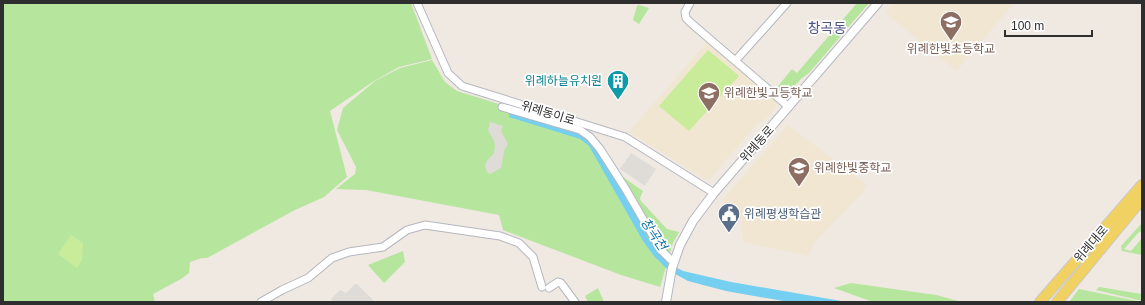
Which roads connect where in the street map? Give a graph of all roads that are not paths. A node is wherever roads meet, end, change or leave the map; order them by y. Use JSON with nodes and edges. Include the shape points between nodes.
{"nodes":[{"id":1,"x":417,"y":3,"type":"edge"},
{"id":2,"x":690,"y":3,"type":"edge"},
{"id":3,"x":787,"y":3,"type":"edge"},
{"id":4,"x":878,"y":3,"type":"edge"},
{"id":5,"x":736,"y":60,"type":"junction"},
{"id":6,"x":502,"y":107,"type":"dead end"},
{"id":7,"x":789,"y":107,"type":"junction"},
{"id":8,"x":1142,"y":185,"type":"edge"},
{"id":9,"x":714,"y":193,"type":"junction"},
{"id":10,"x":1142,"y":199,"type":"edge"},
{"id":11,"x":670,"y":259,"type":"dead end"},
{"id":12,"x":261,"y":302,"type":"edge"},
{"id":13,"x":574,"y":302,"type":"edge"},
{"id":14,"x":666,"y":302,"type":"edge"},
{"id":15,"x":1040,"y":302,"type":"edge"},
{"id":16,"x":1057,"y":302,"type":"edge"}],
"edges":[{"from":1,"to":9,"type":"street","name":"위례동이로","via":[[448,74],[462,86],[625,136]]},
{"from":2,"to":5,"type":"street","via":[[685,12],[686,18]]},
{"from":3,"to":5,"type":"street"},
{"from":4,"to":7,"type":"street","name":"위례동로"},
{"from":5,"to":7,"type":"street"},
{"from":6,"to":11,"type":"street","via":[[580,130],[590,137],[626,188],[661,250]]},
{"from":7,"to":9,"type":"street","name":"위례동로"},
{"from":8,"to":15,"type":"main road","name":"위례대로"},
{"from":9,"to":14,"type":"street","name":"위례동로","via":[[693,221],[676,256]]},
{"from":10,"to":16,"type":"main road","name":"위례대로"},
{"from":12,"to":13,"type":"street","via":[[308,278],[332,258],[349,252],[383,247],[407,230],[424,225],[500,236],[519,243],[533,257],[545,288],[558,282],[562,283]]}]}
